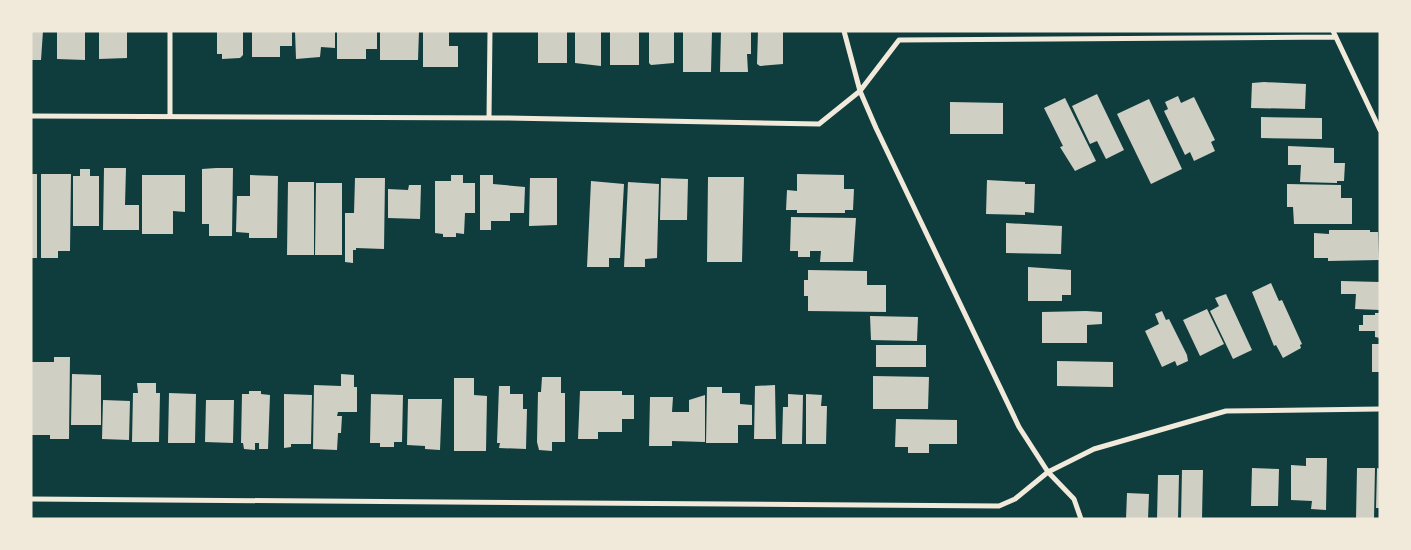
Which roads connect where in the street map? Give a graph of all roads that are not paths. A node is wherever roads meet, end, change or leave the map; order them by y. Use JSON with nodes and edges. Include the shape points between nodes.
{"nodes":[{"id":1,"x":170,"y":31,"type":"edge"},
{"id":2,"x":490,"y":31,"type":"edge"},
{"id":3,"x":844,"y":31,"type":"edge"},
{"id":4,"x":1334,"y":34,"type":"edge"},
{"id":5,"x":860,"y":91,"type":"junction"},
{"id":6,"x":31,"y":116,"type":"edge"},
{"id":7,"x":170,"y":116,"type":"junction"},
{"id":8,"x":490,"y":118,"type":"junction"},
{"id":9,"x":1380,"y":130,"type":"edge"},
{"id":10,"x":1380,"y":409,"type":"edge"},
{"id":11,"x":1048,"y":472,"type":"junction"},
{"id":12,"x":31,"y":500,"type":"edge"},
{"id":13,"x":1081,"y":519,"type":"edge"}],
"edges":[{"from":1,"to":7,"type":"street"},
{"from":2,"to":8,"type":"street"},
{"from":3,"to":5,"type":"street"},
{"from":4,"to":5,"type":"street","via":[[900,40]]},
{"from":4,"to":9,"type":"street"},
{"from":5,"to":8,"type":"street","via":[[819,124]]},
{"from":5,"to":11,"type":"street","via":[[1019,427]]},
{"from":6,"to":7,"type":"street"},
{"from":7,"to":8,"type":"street"},
{"from":10,"to":11,"type":"street","via":[[1226,411],[1097,448]]},
{"from":11,"to":12,"type":"street","via":[[1014,500],[999,506]]},
{"from":11,"to":13,"type":"street","via":[[1074,499]]}]}
